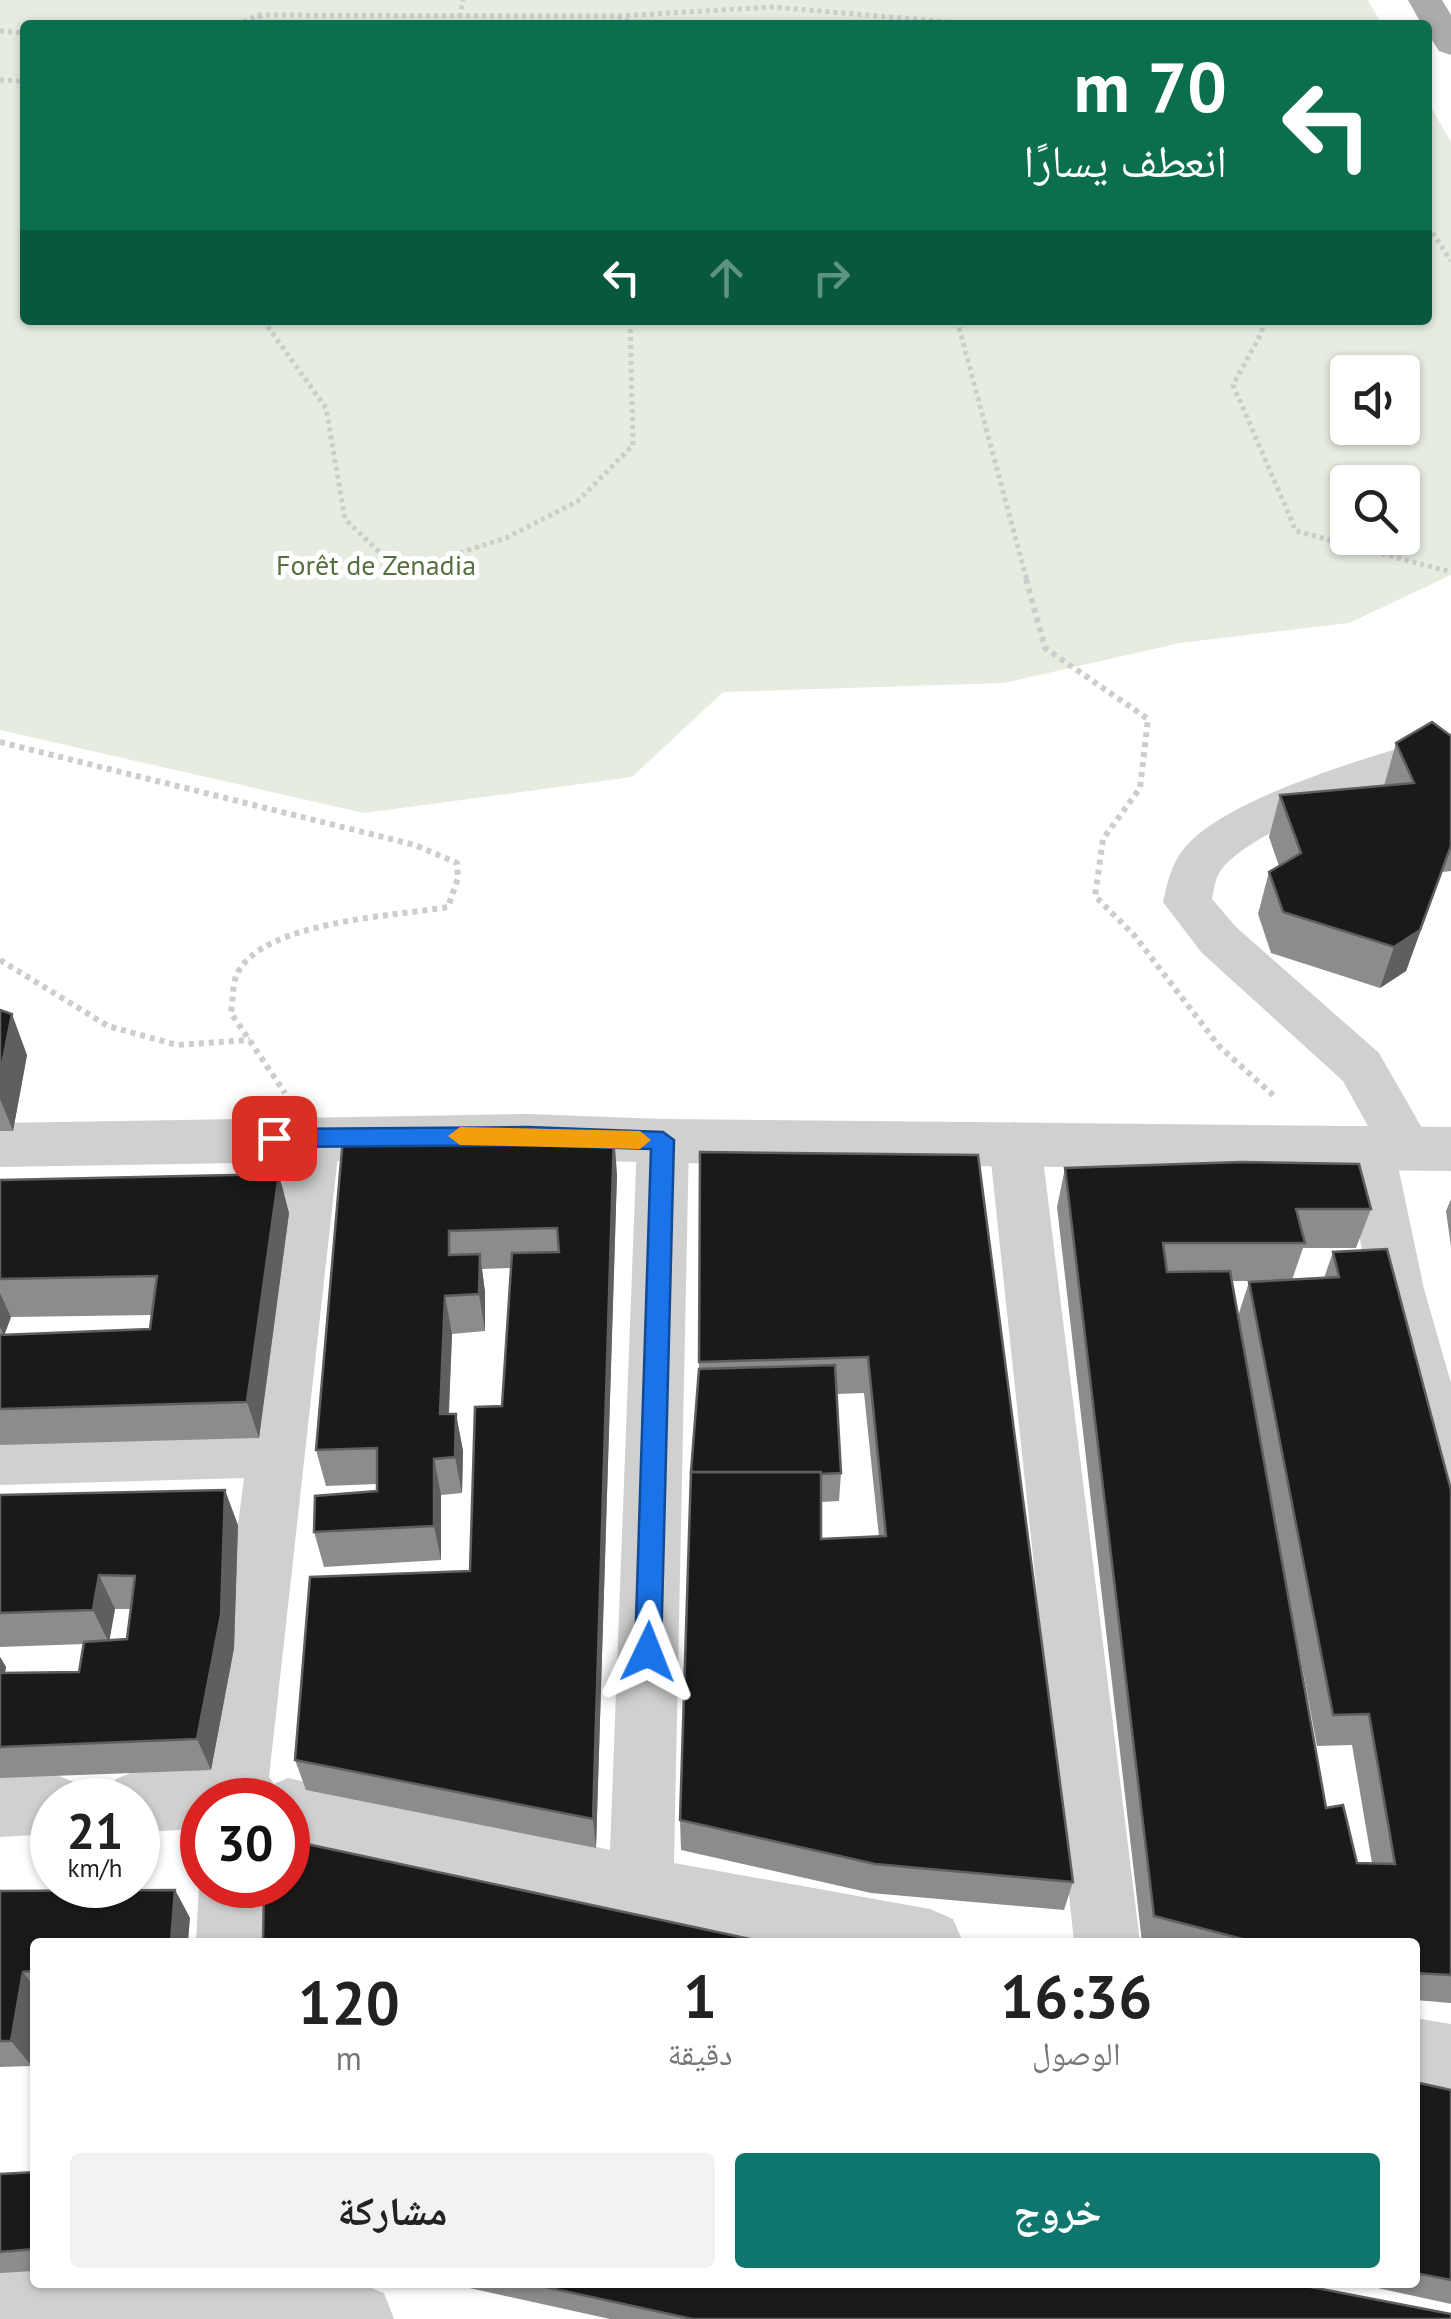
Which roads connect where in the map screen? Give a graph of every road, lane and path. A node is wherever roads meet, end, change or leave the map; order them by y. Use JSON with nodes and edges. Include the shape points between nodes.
{"nodes":[{"id":1,"x":463,"y":0,"type":"edge"},
{"id":2,"x":1425,"y":0,"type":"edge"},
{"id":3,"x":460,"y":13,"type":"junction"},
{"id":4,"x":258,"y":15,"type":"junction"},
{"id":5,"x":618,"y":16,"type":"junction"},
{"id":6,"x":247,"y":20,"type":"edge"},
{"id":7,"x":261,"y":20,"type":"edge"},
{"id":8,"x":459,"y":20,"type":"edge"},
{"id":9,"x":625,"y":20,"type":"edge"},
{"id":10,"x":942,"y":20,"type":"edge"},
{"id":11,"x":1451,"y":44,"type":"edge"},
{"id":12,"x":1432,"y":232,"type":"edge"},
{"id":13,"x":1451,"y":261,"type":"edge"},
{"id":14,"x":267,"y":325,"type":"edge"},
{"id":15,"x":630,"y":325,"type":"edge"},
{"id":16,"x":958,"y":325,"type":"edge"},
{"id":17,"x":1262,"y":325,"type":"edge"},
{"id":18,"x":1451,"y":572,"type":"edge"},
{"id":19,"x":0,"y":742,"type":"edge"},
{"id":20,"x":1451,"y":749,"type":"edge"},
{"id":21,"x":0,"y":960,"type":"edge"},
{"id":22,"x":251,"y":1040,"type":"junction"},
{"id":23,"x":1280,"y":1102,"type":"dead end"},
{"id":24,"x":314,"y":1137,"type":"junction"},
{"id":25,"x":663,"y":1140,"type":"junction"},
{"id":26,"x":1015,"y":1143,"type":"junction"},
{"id":27,"x":0,"y":1145,"type":"edge"},
{"id":28,"x":1408,"y":1148,"type":"edge"},
{"id":29,"x":274,"y":1452,"type":"junction"},
{"id":30,"x":0,"y":1460,"type":"edge"},
{"id":31,"x":1451,"y":1485,"type":"edge"},
{"id":32,"x":253,"y":1778,"type":"edge"},
{"id":33,"x":30,"y":1805,"type":"edge"},
{"id":34,"x":0,"y":1806,"type":"edge"},
{"id":35,"x":310,"y":1814,"type":"edge"},
{"id":36,"x":641,"y":1888,"type":"junction"},
{"id":37,"x":230,"y":1908,"type":"edge"},
{"id":38,"x":229,"y":1938,"type":"edge"},
{"id":39,"x":909,"y":1938,"type":"edge"},
{"id":40,"x":1107,"y":1938,"type":"edge"},
{"id":41,"x":1420,"y":2053,"type":"edge"},
{"id":42,"x":1451,"y":2058,"type":"edge"},
{"id":43,"x":199,"y":2288,"type":"edge"},
{"id":44,"x":227,"y":2288,"type":"edge"},
{"id":45,"x":0,"y":2308,"type":"edge"},
{"id":46,"x":76,"y":2312,"type":"edge"},
{"id":47,"x":358,"y":2319,"type":"edge"}],
"edges":[{"from":1,"to":3,"type":"path"},
{"from":2,"to":11,"type":"main road"},
{"from":3,"to":4,"type":"path"},
{"from":3,"to":5,"type":"path"},
{"from":3,"to":8,"type":"path"},
{"from":4,"to":6,"type":"path"},
{"from":4,"to":7,"type":"path"},
{"from":5,"to":9,"type":"path"},
{"from":5,"to":10,"type":"path","via":[[773,7]]},
{"from":12,"to":13,"type":"path"},
{"from":14,"to":15,"type":"path","via":[[326,408],[345,520],[400,572],[506,538],[578,501],[633,445]]},
{"from":16,"to":23,"type":"path","via":[[1045,648],[1148,719],[1140,788],[1102,839],[1095,896],[1134,935],[1219,1046]]},
{"from":17,"to":18,"type":"path","via":[[1233,385],[1296,531]]},
{"from":19,"to":22,"type":"path","via":[[414,845],[457,863],[448,907],[308,930],[266,945],[238,971],[230,1013]]},
{"from":20,"to":28,"type":"street","via":[[1252,822],[1198,862],[1187,902],[1219,940],[1362,1067]]},
{"from":21,"to":22,"type":"path","via":[[108,1026],[177,1045]]},
{"from":22,"to":24,"type":"path"},
{"from":24,"to":25,"type":"street"},
{"from":24,"to":27,"type":"street"},
{"from":24,"to":29,"type":"street"},
{"from":25,"to":26,"type":"street"},
{"from":25,"to":36,"type":"street"},
{"from":26,"to":28,"type":"street"},
{"from":26,"to":40,"type":"street"},
{"from":28,"to":31,"type":"street","via":[[1397,1289]]},
{"from":29,"to":30,"type":"street"},
{"from":29,"to":32,"type":"street"},
{"from":33,"to":34,"type":"street"},
{"from":35,"to":36,"type":"street"},
{"from":36,"to":39,"type":"street"},
{"from":37,"to":38,"type":"street"},
{"from":41,"to":42,"type":"street"},
{"from":43,"to":46,"type":"street"},
{"from":44,"to":47,"type":"street"},
{"from":45,"to":46,"type":"street"}]}
